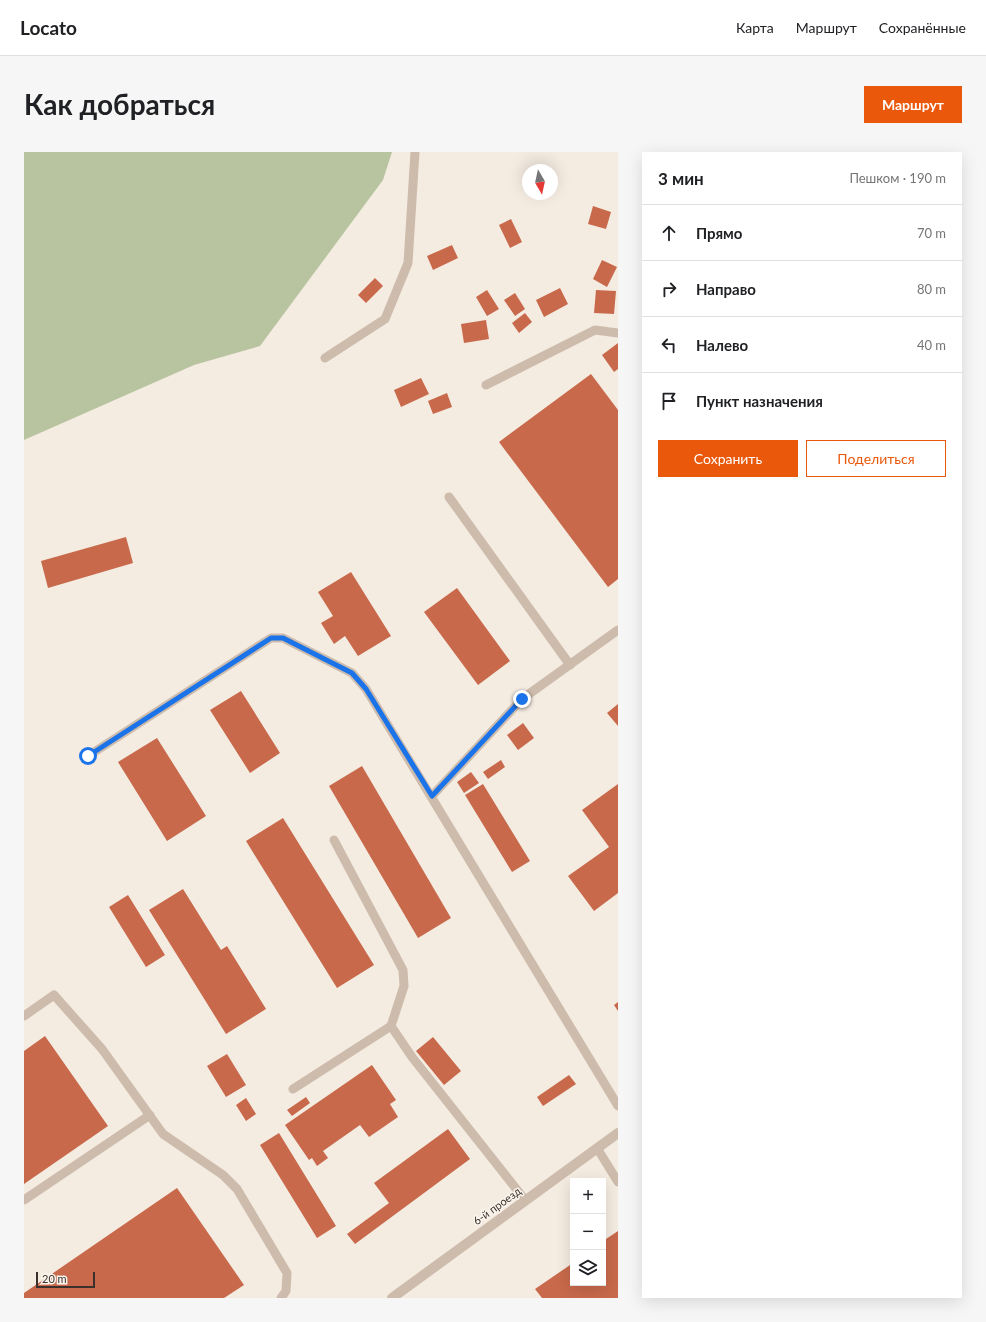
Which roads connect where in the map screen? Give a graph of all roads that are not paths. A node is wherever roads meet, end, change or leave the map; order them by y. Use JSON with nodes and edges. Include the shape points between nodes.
{"nodes":[{"id":1,"x":415,"y":152,"type":"edge"},
{"id":2,"x":618,"y":333,"type":"edge"},
{"id":3,"x":325,"y":358,"type":"dead end"},
{"id":4,"x":486,"y":385,"type":"dead end"},
{"id":5,"x":449,"y":497,"type":"dead end"},
{"id":6,"x":618,"y":630,"type":"edge"},
{"id":7,"x":570,"y":665,"type":"junction"},
{"id":8,"x":88,"y":756,"type":"dead end"},
{"id":9,"x":432,"y":796,"type":"junction"},
{"id":10,"x":334,"y":840,"type":"dead end"},
{"id":11,"x":24,"y":1016,"type":"edge"},
{"id":12,"x":391,"y":1026,"type":"junction"},
{"id":13,"x":293,"y":1090,"type":"dead end"},
{"id":14,"x":618,"y":1106,"type":"edge"},
{"id":15,"x":150,"y":1115,"type":"junction"},
{"id":16,"x":618,"y":1133,"type":"edge"},
{"id":17,"x":597,"y":1148,"type":"junction"},
{"id":18,"x":618,"y":1182,"type":"edge"},
{"id":19,"x":24,"y":1200,"type":"edge"},
{"id":20,"x":525,"y":1200,"type":"junction"},
{"id":21,"x":281,"y":1298,"type":"edge"},
{"id":22,"x":392,"y":1298,"type":"edge"}],
"edges":[{"from":1,"to":3,"type":"lane","via":[[408,263],[385,319]]},
{"from":2,"to":4,"type":"lane","via":[[595,330]]},
{"from":5,"to":7,"type":"lane"},
{"from":6,"to":7,"type":"lane"},
{"from":7,"to":9,"type":"lane","via":[[522,699]]},
{"from":8,"to":9,"type":"lane","via":[[271,638],[283,638],[352,673],[366,689]]},
{"from":9,"to":14,"type":"lane"},
{"from":10,"to":12,"type":"lane","via":[[403,970],[404,986]]},
{"from":11,"to":15,"type":"lane","via":[[54,995],[102,1049]]},
{"from":12,"to":13,"type":"lane"},
{"from":12,"to":20,"type":"lane","via":[[412,1057]]},
{"from":15,"to":19,"type":"lane"},
{"from":15,"to":21,"type":"lane","via":[[163,1134],[223,1175],[238,1189],[287,1273],[286,1291]]},
{"from":16,"to":17,"type":"street","name":"6-й проезд"},
{"from":17,"to":18,"type":"lane"},
{"from":17,"to":20,"type":"street","name":"6-й проезд"},
{"from":20,"to":22,"type":"street","name":"6-й проезд"}]}
